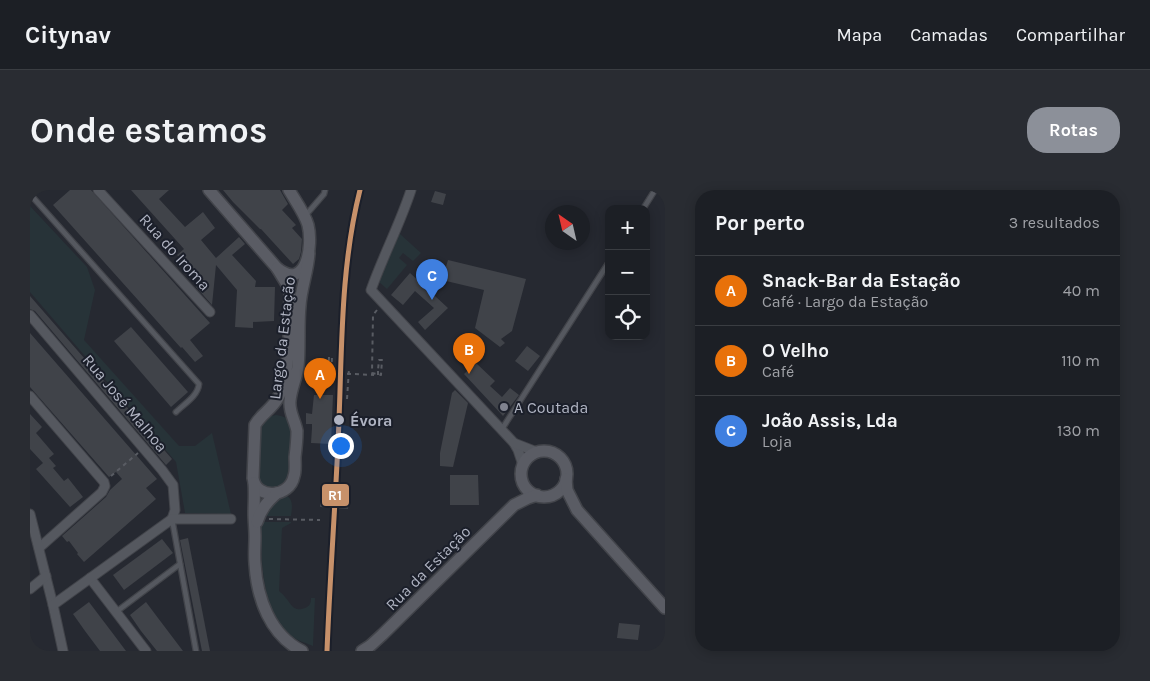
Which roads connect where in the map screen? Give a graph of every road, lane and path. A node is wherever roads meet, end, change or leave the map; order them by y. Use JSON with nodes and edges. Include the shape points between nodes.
{"nodes":[{"id":1,"x":98,"y":190,"type":"edge"},
{"id":2,"x":209,"y":190,"type":"edge"},
{"id":3,"x":289,"y":190,"type":"edge"},
{"id":4,"x":325,"y":190,"type":"edge"},
{"id":5,"x":411,"y":190,"type":"edge"},
{"id":6,"x":655,"y":190,"type":"edge"},
{"id":7,"x":30,"y":194,"type":"edge"},
{"id":8,"x":646,"y":205,"type":"edge"},
{"id":9,"x":304,"y":217,"type":"junction"},
{"id":10,"x":309,"y":254,"type":"junction"},
{"id":11,"x":277,"y":268,"type":"junction"},
{"id":12,"x":605,"y":268,"type":"edge"},
{"id":13,"x":383,"y":303,"type":"junction"},
{"id":14,"x":210,"y":312,"type":"dead end"},
{"id":15,"x":30,"y":315,"type":"edge"},
{"id":16,"x":350,"y":370,"type":"dead end"},
{"id":17,"x":303,"y":373,"type":"dead end"},
{"id":18,"x":331,"y":373,"type":"junction"},
{"id":19,"x":349,"y":374,"type":"junction"},
{"id":20,"x":378,"y":375,"type":"junction"},
{"id":21,"x":331,"y":378,"type":"dead end"},
{"id":22,"x":377,"y":380,"type":"dead end"},
{"id":23,"x":30,"y":396,"type":"edge"},
{"id":24,"x":348,"y":400,"type":"dead end"},
{"id":25,"x":176,"y":412,"type":"dead end"},
{"id":26,"x":263,"y":416,"type":"junction"},
{"id":27,"x":296,"y":426,"type":"junction"},
{"id":28,"x":501,"y":429,"type":"junction"},
{"id":29,"x":514,"y":443,"type":"junction"},
{"id":30,"x":143,"y":448,"type":"junction"},
{"id":31,"x":537,"y":452,"type":"junction"},
{"id":32,"x":523,"y":465,"type":"junction"},
{"id":33,"x":566,"y":479,"type":"junction"},
{"id":34,"x":522,"y":480,"type":"junction"},
{"id":35,"x":104,"y":482,"type":"junction"},
{"id":36,"x":254,"y":483,"type":"junction"},
{"id":37,"x":277,"y":493,"type":"junction"},
{"id":38,"x":537,"y":495,"type":"junction"},
{"id":39,"x":549,"y":496,"type":"junction"},
{"id":40,"x":514,"y":505,"type":"junction"},
{"id":41,"x":577,"y":510,"type":"junction"},
{"id":42,"x":30,"y":514,"type":"edge"},
{"id":43,"x":172,"y":519,"type":"junction"},
{"id":44,"x":231,"y":519,"type":"dead end"},
{"id":45,"x":267,"y":519,"type":"dead end"},
{"id":46,"x":320,"y":520,"type":"dead end"},
{"id":47,"x":255,"y":534,"type":"junction"},
{"id":48,"x":39,"y":548,"type":"junction"},
{"id":49,"x":180,"y":564,"type":"junction"},
{"id":50,"x":46,"y":576,"type":"junction"},
{"id":51,"x":90,"y":578,"type":"junction"},
{"id":52,"x":30,"y":589,"type":"edge"},
{"id":53,"x":53,"y":605,"type":"junction"},
{"id":54,"x":665,"y":608,"type":"edge"},
{"id":55,"x":116,"y":612,"type":"junction"},
{"id":56,"x":63,"y":651,"type":"edge"},
{"id":57,"x":146,"y":651,"type":"edge"},
{"id":58,"x":196,"y":651,"type":"edge"},
{"id":59,"x":302,"y":651,"type":"edge"},
{"id":60,"x":362,"y":651,"type":"edge"}],
"edges":[{"from":1,"to":14,"type":"street","name":"Rua do Iroma"},
{"from":2,"to":11,"type":"street","name":"Largo da Estação"},
{"from":3,"to":9,"type":"street"},
{"from":4,"to":9,"type":"lane"},
{"from":5,"to":13,"type":"street","via":[[371,290]]},
{"from":6,"to":8,"type":"lane"},
{"from":7,"to":25,"type":"lane","via":[[199,384],[196,394]]},
{"from":9,"to":10,"type":"street","via":[[308,226]]},
{"from":10,"to":11,"type":"street","via":[[304,268],[298,273],[284,274]]},
{"from":10,"to":27,"type":"street","name":"Largo da Estação","via":[[300,306],[298,367],[290,400]]},
{"from":11,"to":26,"type":"street","name":"Largo da Estação","via":[[290,294],[287,354],[279,397]]},
{"from":12,"to":28,"type":"lane"},
{"from":13,"to":20,"type":"path","bridge":true,"via":[[373,315],[372,373],[381,375],[382,360],[379,360],[378,370]]},
{"from":13,"to":28,"type":"street"},
{"from":15,"to":30,"type":"street","name":"Rua José Malhoa"},
{"from":16,"to":19,"type":"path"},
{"from":17,"to":18,"type":"path","via":[[328,373],[329,357],[332,357]]},
{"from":18,"to":19,"type":"path"},
{"from":18,"to":21,"type":"path"},
{"from":19,"to":20,"type":"path"},
{"from":19,"to":24,"type":"path"},
{"from":20,"to":22,"type":"path","bridge":true},
{"from":23,"to":35,"type":"street"},
{"from":26,"to":27,"type":"street","name":"Largo da Estação","via":[[285,413]]},
{"from":26,"to":36,"type":"street","name":"Largo da Estação","via":[[255,425]]},
{"from":27,"to":37,"type":"street","name":"Largo da Estação","via":[[294,477],[288,488]]},
{"from":28,"to":29,"type":"street"},
{"from":29,"to":31,"type":"street"},
{"from":29,"to":32,"type":"street"},
{"from":30,"to":35,"type":"path"},
{"from":30,"to":43,"type":"street","name":"Rua José Malhoa","via":[[173,484],[175,510]]},
{"from":31,"to":32,"type":"street","via":[[529,456]]},
{"from":31,"to":33,"type":"street","via":[[552,452],[561,459]]},
{"from":32,"to":34,"type":"street"},
{"from":33,"to":39,"type":"street","via":[[560,489]]},
{"from":33,"to":41,"type":"street","via":[[567,490]]},
{"from":34,"to":38,"type":"street","via":[[528,490]]},
{"from":34,"to":40,"type":"street","name":"Rua da Estação"},
{"from":35,"to":48,"type":"street","via":[[102,492]]},
{"from":36,"to":37,"type":"street","via":[[268,494]]},
{"from":36,"to":47,"type":"street"},
{"from":37,"to":47,"type":"street","via":[[260,513]]},
{"from":38,"to":39,"type":"street"},
{"from":38,"to":40,"type":"street","name":"Rua da Estação"},
{"from":39,"to":41,"type":"street"},
{"from":40,"to":60,"type":"street","name":"Rua da Estação"},
{"from":41,"to":54,"type":"street"},
{"from":42,"to":48,"type":"street"},
{"from":43,"to":44,"type":"street"},
{"from":43,"to":49,"type":"lane"},
{"from":43,"to":51,"type":"street"},
{"from":45,"to":46,"type":"path"},
{"from":47,"to":59,"type":"street","via":[[254,564],[267,616],[275,629]]},
{"from":48,"to":50,"type":"street"},
{"from":49,"to":55,"type":"lane"},
{"from":49,"to":58,"type":"lane"},
{"from":50,"to":52,"type":"street"},
{"from":50,"to":53,"type":"street"},
{"from":51,"to":53,"type":"street"},
{"from":51,"to":55,"type":"street"},
{"from":53,"to":56,"type":"street"},
{"from":55,"to":57,"type":"street"}]}
